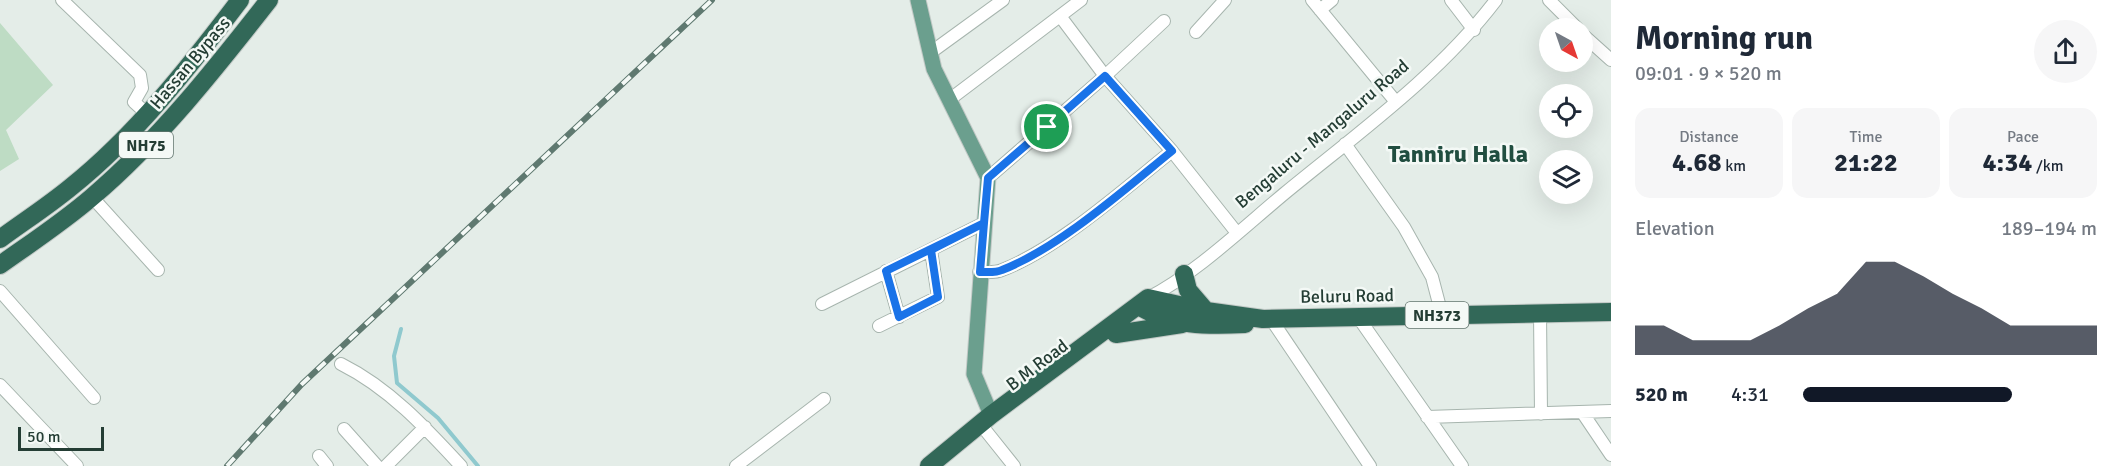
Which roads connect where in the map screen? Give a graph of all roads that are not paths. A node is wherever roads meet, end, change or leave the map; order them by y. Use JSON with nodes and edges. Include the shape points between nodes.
{"nodes":[{"id":1,"x":62,"y":0,"type":"edge"},
{"id":2,"x":240,"y":0,"type":"edge"},
{"id":3,"x":269,"y":0,"type":"edge"},
{"id":4,"x":918,"y":0,"type":"edge"},
{"id":5,"x":1003,"y":0,"type":"edge"},
{"id":6,"x":1081,"y":0,"type":"edge"},
{"id":7,"x":1225,"y":0,"type":"edge"},
{"id":8,"x":1312,"y":0,"type":"edge"},
{"id":9,"x":1332,"y":0,"type":"edge"},
{"id":10,"x":1451,"y":0,"type":"edge"},
{"id":11,"x":1496,"y":0,"type":"edge"},
{"id":12,"x":1550,"y":0,"type":"edge"},
{"id":13,"x":1320,"y":10,"type":"junction"},
{"id":14,"x":1060,"y":16,"type":"junction"},
{"id":15,"x":1567,"y":18,"type":"edge"},
{"id":16,"x":1164,"y":21,"type":"dead end"},
{"id":17,"x":1473,"y":30,"type":"junction"},
{"id":18,"x":1196,"y":32,"type":"dead end"},
{"id":19,"x":1593,"y":44,"type":"edge"},
{"id":20,"x":930,"y":53,"type":"junction"},
{"id":21,"x":1611,"y":60,"type":"edge"},
{"id":22,"x":1105,"y":76,"type":"junction"},
{"id":23,"x":949,"y":100,"type":"junction"},
{"id":24,"x":1396,"y":102,"type":"junction"},
{"id":25,"x":146,"y":113,"type":"junction"},
{"id":26,"x":1345,"y":144,"type":"junction"},
{"id":27,"x":1172,"y":151,"type":"junction"},
{"id":28,"x":988,"y":178,"type":"junction"},
{"id":29,"x":92,"y":197,"type":"junction"},
{"id":30,"x":984,"y":223,"type":"junction"},
{"id":31,"x":1237,"y":233,"type":"junction"},
{"id":32,"x":0,"y":239,"type":"edge"},
{"id":33,"x":931,"y":250,"type":"junction"},
{"id":34,"x":0,"y":265,"type":"edge"},
{"id":35,"x":158,"y":270,"type":"dead end"},
{"id":36,"x":886,"y":271,"type":"junction"},
{"id":37,"x":980,"y":272,"type":"junction"},
{"id":38,"x":1184,"y":274,"type":"junction"},
{"id":39,"x":0,"y":291,"type":"edge"},
{"id":40,"x":1151,"y":301,"type":"junction"},
{"id":41,"x":822,"y":304,"type":"dead end"},
{"id":42,"x":1206,"y":311,"type":"junction"},
{"id":43,"x":1611,"y":312,"type":"edge"},
{"id":44,"x":1540,"y":313,"type":"junction"},
{"id":45,"x":1442,"y":315,"type":"junction"},
{"id":46,"x":899,"y":317,"type":"junction"},
{"id":47,"x":1358,"y":317,"type":"junction"},
{"id":48,"x":1267,"y":319,"type":"junction"},
{"id":49,"x":1183,"y":323,"type":"junction"},
{"id":50,"x":879,"y":326,"type":"dead end"},
{"id":51,"x":1116,"y":334,"type":"junction"},
{"id":52,"x":341,"y":364,"type":"dead end"},
{"id":53,"x":0,"y":385,"type":"edge"},
{"id":54,"x":94,"y":398,"type":"dead end"},
{"id":55,"x":824,"y":399,"type":"dead end"},
{"id":56,"x":1611,"y":411,"type":"edge"},
{"id":57,"x":1582,"y":412,"type":"junction"},
{"id":58,"x":1541,"y":414,"type":"junction"},
{"id":59,"x":1428,"y":417,"type":"junction"},
{"id":60,"x":988,"y":423,"type":"junction"},
{"id":61,"x":425,"y":427,"type":"junction"},
{"id":62,"x":344,"y":429,"type":"dead end"},
{"id":63,"x":1611,"y":455,"type":"edge"},
{"id":64,"x":318,"y":456,"type":"dead end"},
{"id":65,"x":77,"y":466,"type":"edge"},
{"id":66,"x":327,"y":466,"type":"edge"},
{"id":67,"x":377,"y":466,"type":"edge"},
{"id":68,"x":386,"y":466,"type":"edge"},
{"id":69,"x":461,"y":466,"type":"edge"},
{"id":70,"x":736,"y":466,"type":"edge"},
{"id":71,"x":929,"y":466,"type":"edge"},
{"id":72,"x":942,"y":466,"type":"edge"},
{"id":73,"x":1014,"y":466,"type":"edge"},
{"id":74,"x":1370,"y":466,"type":"edge"},
{"id":75,"x":1462,"y":466,"type":"edge"}],
"edges":[{"from":1,"to":25,"type":"street","via":[[140,75],[142,88],[134,102]]},
{"from":2,"to":25,"type":"highway","name":"Hassan Bypass","number":"NH75"},
{"from":3,"to":29,"type":"highway","name":"Hassan Bypass","number":"NH75","via":[[189,99]]},
{"from":4,"to":20,"type":"main road"},
{"from":5,"to":20,"type":"street"},
{"from":6,"to":14,"type":"street"},
{"from":7,"to":18,"type":"street"},
{"from":8,"to":13,"type":"street"},
{"from":9,"to":13,"type":"street"},
{"from":10,"to":17,"type":"street"},
{"from":11,"to":17,"type":"street","name":"Bengaluru - Mangaluru Road"},
{"from":12,"to":15,"type":"street"},
{"from":13,"to":24,"type":"street"},
{"from":14,"to":22,"type":"street"},
{"from":14,"to":23,"type":"street"},
{"from":16,"to":22,"type":"street"},
{"from":17,"to":24,"type":"street","name":"Bengaluru - Mangaluru Road"},
{"from":19,"to":21,"type":"street"},
{"from":20,"to":23,"type":"main road"},
{"from":22,"to":27,"type":"street"},
{"from":22,"to":28,"type":"street"},
{"from":23,"to":28,"type":"main road"},
{"from":24,"to":26,"type":"street","name":"Bengaluru - Mangaluru Road"},
{"from":25,"to":32,"type":"highway","name":"Hassan Bypass","number":"NH75","via":[[71,187]]},
{"from":26,"to":31,"type":"street","name":"Bengaluru - Mangaluru Road"},
{"from":26,"to":45,"type":"street","via":[[1404,227],[1432,277]]},
{"from":27,"to":31,"type":"street"},
{"from":27,"to":37,"type":"street","via":[[1096,212],[1038,251],[1001,271]]},
{"from":28,"to":30,"type":"main road"},
{"from":29,"to":34,"type":"highway","name":"Hassan Bypass","number":"NH75"},
{"from":29,"to":35,"type":"street"},
{"from":30,"to":33,"type":"street"},
{"from":30,"to":37,"type":"main road"},
{"from":31,"to":38,"type":"street","name":"Bengaluru - Mangaluru Road"},
{"from":33,"to":36,"type":"street"},
{"from":33,"to":46,"type":"street","via":[[939,294],[935,300]]},
{"from":36,"to":41,"type":"street"},
{"from":36,"to":46,"type":"street"},
{"from":37,"to":60,"type":"main road","via":[[974,374]]},
{"from":38,"to":40,"type":"street","name":"Bengaluru - Mangaluru Road"},
{"from":38,"to":42,"type":"highway","via":[[1188,290]]},
{"from":39,"to":54,"type":"street"},
{"from":40,"to":42,"type":"highway","name":"Beluru Road","number":"NH373"},
{"from":40,"to":49,"type":"highway","name":"Beluru Road","number":"NH373"},
{"from":40,"to":51,"type":"highway","name":"B M Road"},
{"from":40,"to":60,"type":"highway","name":"Bengaluru - Mangaluru Road"},
{"from":42,"to":48,"type":"highway","name":"Beluru Road","number":"NH373"},
{"from":43,"to":44,"type":"highway","name":"Beluru Road","number":"NH373"},
{"from":44,"to":45,"type":"highway","name":"Beluru Road","number":"NH373"},
{"from":44,"to":58,"type":"street"},
{"from":45,"to":47,"type":"highway","name":"Beluru Road","number":"NH373"},
{"from":46,"to":50,"type":"street"},
{"from":47,"to":48,"type":"highway","name":"Beluru Road","number":"NH373"},
{"from":47,"to":59,"type":"street"},
{"from":48,"to":49,"type":"highway","name":"Beluru Road","number":"NH373","via":[[1252,324]]},
{"from":48,"to":74,"type":"street"},
{"from":49,"to":51,"type":"highway"},
{"from":51,"to":60,"type":"highway","name":"B M Road"},
{"from":52,"to":61,"type":"street","via":[[367,377]]},
{"from":53,"to":65,"type":"street"},
{"from":55,"to":70,"type":"street"},
{"from":56,"to":57,"type":"street"},
{"from":57,"to":58,"type":"street"},
{"from":57,"to":63,"type":"street"},
{"from":58,"to":59,"type":"street"},
{"from":59,"to":75,"type":"street"},
{"from":60,"to":71,"type":"highway","name":"Bengaluru - Mangaluru Road"},
{"from":60,"to":72,"type":"highway","name":"B M Road"},
{"from":60,"to":73,"type":"street"},
{"from":61,"to":68,"type":"street"},
{"from":61,"to":69,"type":"street"},
{"from":62,"to":67,"type":"street"},
{"from":64,"to":66,"type":"street"}]}
